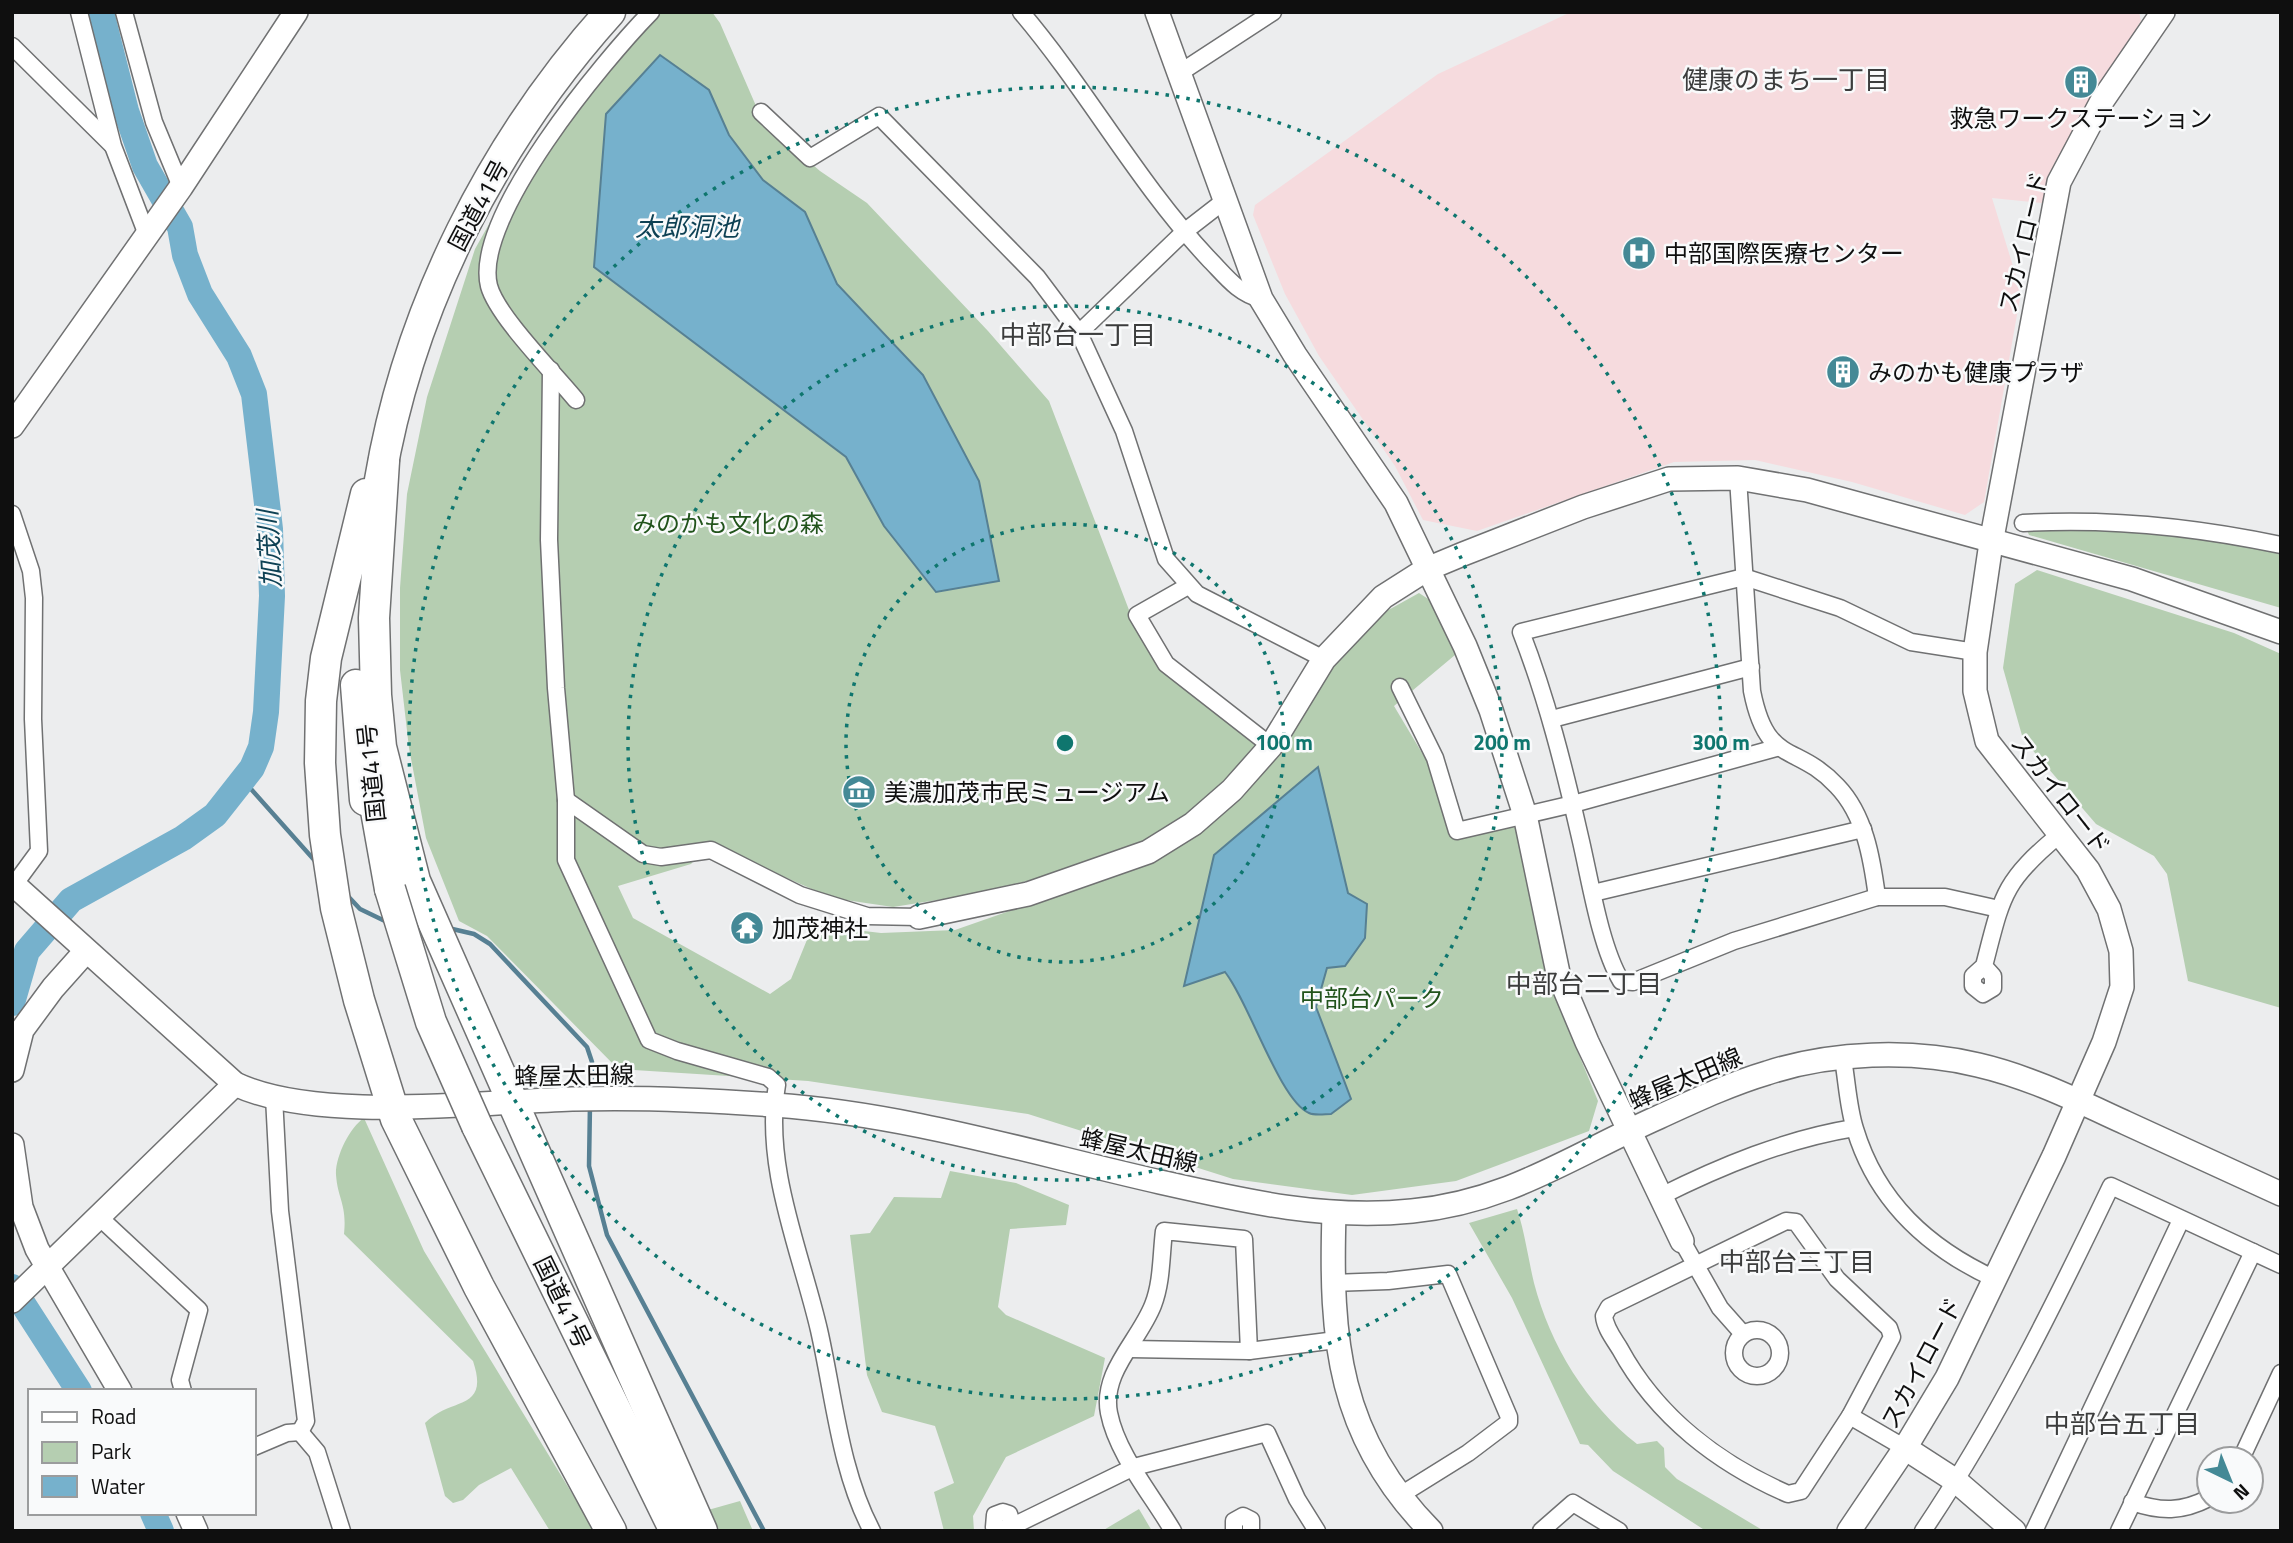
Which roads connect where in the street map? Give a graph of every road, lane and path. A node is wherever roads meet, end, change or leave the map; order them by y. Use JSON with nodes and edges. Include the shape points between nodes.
{"nodes":[{"id":1,"x":79,"y":12,"type":"edge"},
{"id":2,"x":124,"y":12,"type":"edge"},
{"id":3,"x":296,"y":12,"type":"edge"},
{"id":4,"x":589,"y":12,"type":"edge"},
{"id":5,"x":610,"y":12,"type":"edge"},
{"id":6,"x":651,"y":12,"type":"edge"},
{"id":7,"x":1021,"y":12,"type":"edge"},
{"id":8,"x":1157,"y":12,"type":"edge"},
{"id":9,"x":1273,"y":12,"type":"edge"},
{"id":10,"x":2163,"y":12,"type":"edge"},
{"id":11,"x":12,"y":46,"type":"edge"},
{"id":12,"x":1178,"y":74,"type":"junction"},
{"id":13,"x":761,"y":113,"type":"dead end"},
{"id":14,"x":113,"y":146,"type":"junction"},
{"id":15,"x":181,"y":187,"type":"junction"},
{"id":16,"x":1224,"y":201,"type":"junction"},
{"id":17,"x":1184,"y":232,"type":"junction"},
{"id":18,"x":147,"y":235,"type":"junction"},
{"id":19,"x":1261,"y":299,"type":"junction"},
{"id":20,"x":1079,"y":333,"type":"junction"},
{"id":21,"x":551,"y":370,"type":"junction"},
{"id":22,"x":576,"y":400,"type":"dead end"},
{"id":23,"x":12,"y":426,"type":"edge"},
{"id":24,"x":384,"y":461,"type":"junction"},
{"id":25,"x":1738,"y":478,"type":"junction"},
{"id":26,"x":366,"y":494,"type":"junction"},
{"id":27,"x":12,"y":514,"type":"edge"},
{"id":28,"x":2023,"y":523,"type":"dead end"},
{"id":29,"x":1991,"y":543,"type":"junction"},
{"id":30,"x":2281,"y":545,"type":"edge"},
{"id":31,"x":1427,"y":569,"type":"junction"},
{"id":32,"x":1744,"y":577,"type":"junction"},
{"id":33,"x":1188,"y":586,"type":"junction"},
{"id":34,"x":2281,"y":632,"type":"edge"},
{"id":35,"x":1975,"y":652,"type":"junction"},
{"id":36,"x":1325,"y":659,"type":"junction"},
{"id":37,"x":1751,"y":667,"type":"junction"},
{"id":38,"x":1399,"y":687,"type":"dead end"},
{"id":39,"x":1552,"y":719,"type":"junction"},
{"id":40,"x":1271,"y":746,"type":"junction"},
{"id":41,"x":1776,"y":748,"type":"junction"},
{"id":42,"x":566,"y":800,"type":"junction"},
{"id":43,"x":1573,"y":804,"type":"junction"},
{"id":44,"x":1525,"y":816,"type":"junction"},
{"id":45,"x":1863,"y":829,"type":"junction"},
{"id":46,"x":2059,"y":835,"type":"junction"},
{"id":47,"x":13,"y":884,"type":"edge"},
{"id":48,"x":386,"y":890,"type":"junction"},
{"id":49,"x":1593,"y":893,"type":"junction"},
{"id":50,"x":1877,"y":897,"type":"junction"},
{"id":51,"x":1999,"y":909,"type":"junction"},
{"id":52,"x":919,"y":917,"type":"joint"},
{"id":53,"x":85,"y":951,"type":"junction"},
{"id":54,"x":1984,"y":966,"type":"dead end"},
{"id":55,"x":1843,"y":1059,"type":"junction"},
{"id":56,"x":12,"y":1070,"type":"edge"},
{"id":57,"x":235,"y":1084,"type":"junction"},
{"id":58,"x":274,"y":1097,"type":"junction"},
{"id":59,"x":2078,"y":1101,"type":"junction"},
{"id":60,"x":512,"y":1102,"type":"junction"},
{"id":61,"x":774,"y":1105,"type":"junction"},
{"id":62,"x":391,"y":1106,"type":"junction"},
{"id":63,"x":473,"y":1126,"type":"junction"},
{"id":64,"x":1854,"y":1128,"type":"junction"},
{"id":65,"x":1628,"y":1130,"type":"junction"},
{"id":66,"x":12,"y":1145,"type":"edge"},
{"id":67,"x":2281,"y":1194,"type":"edge"},
{"id":68,"x":1659,"y":1197,"type":"junction"},
{"id":69,"x":1334,"y":1214,"type":"junction"},
{"id":70,"x":98,"y":1216,"type":"junction"},
{"id":71,"x":2181,"y":1220,"type":"junction"},
{"id":72,"x":1682,"y":1241,"type":"joint"},
{"id":73,"x":2253,"y":1252,"type":"junction"},
{"id":74,"x":2281,"y":1265,"type":"edge"},
{"id":75,"x":1695,"y":1267,"type":"junction"},
{"id":76,"x":39,"y":1273,"type":"junction"},
{"id":77,"x":1995,"y":1279,"type":"junction"},
{"id":78,"x":1332,"y":1283,"type":"junction"},
{"id":79,"x":12,"y":1301,"type":"edge"},
{"id":80,"x":1743,"y":1334,"type":"dead end"},
{"id":81,"x":1336,"y":1340,"type":"junction"},
{"id":82,"x":1130,"y":1349,"type":"junction"},
{"id":83,"x":1249,"y":1352,"type":"junction"},
{"id":84,"x":2281,"y":1373,"type":"edge"},
{"id":85,"x":119,"y":1389,"type":"edge"},
{"id":86,"x":182,"y":1389,"type":"edge"},
{"id":87,"x":1850,"y":1416,"type":"junction"},
{"id":88,"x":300,"y":1432,"type":"junction"},
{"id":89,"x":2248,"y":1445,"type":"edge"},
{"id":90,"x":256,"y":1446,"type":"edge"},
{"id":91,"x":1905,"y":1448,"type":"junction"},
{"id":92,"x":1134,"y":1467,"type":"junction"},
{"id":93,"x":1956,"y":1481,"type":"junction"},
{"id":94,"x":1399,"y":1496,"type":"junction"},
{"id":95,"x":2132,"y":1502,"type":"junction"},
{"id":96,"x":2195,"y":1505,"type":"edge"},
{"id":97,"x":189,"y":1515,"type":"edge"},
{"id":98,"x":1006,"y":1528,"type":"edge"},
{"id":99,"x":196,"y":1531,"type":"edge"},
{"id":100,"x":342,"y":1531,"type":"edge"},
{"id":101,"x":611,"y":1531,"type":"edge"},
{"id":102,"x":667,"y":1531,"type":"edge"},
{"id":103,"x":675,"y":1531,"type":"edge"},
{"id":104,"x":702,"y":1531,"type":"edge"},
{"id":105,"x":872,"y":1531,"type":"edge"},
{"id":106,"x":1173,"y":1531,"type":"edge"},
{"id":107,"x":1234,"y":1531,"type":"edge"},
{"id":108,"x":1251,"y":1531,"type":"edge"},
{"id":109,"x":1317,"y":1531,"type":"edge"},
{"id":110,"x":1431,"y":1531,"type":"edge"},
{"id":111,"x":1541,"y":1531,"type":"edge"},
{"id":112,"x":1619,"y":1531,"type":"edge"},
{"id":113,"x":1849,"y":1531,"type":"edge"},
{"id":114,"x":1923,"y":1531,"type":"edge"},
{"id":115,"x":2014,"y":1531,"type":"edge"},
{"id":116,"x":2034,"y":1531,"type":"edge"},
{"id":117,"x":2119,"y":1531,"type":"edge"}],
"edges":[{"from":1,"to":14,"type":"street"},
{"from":2,"to":15,"type":"street","via":[[153,122]]},
{"from":3,"to":15,"type":"street"},
{"from":4,"to":26,"type":"highway","name":"国道41号","via":[[529,90],[447,235],[403,353]]},
{"from":5,"to":24,"type":"highway","name":"国道41号","via":[[542,96],[467,219],[411,357]]},
{"from":6,"to":21,"type":"street","via":[[550,136],[491,245],[489,286],[497,305]]},
{"from":7,"to":17,"type":"street"},
{"from":8,"to":12,"type":"street"},
{"from":9,"to":12,"type":"street"},
{"from":10,"to":29,"type":"street","name":"スカイロード","via":[[2102,102],[2059,182]]},
{"from":11,"to":14,"type":"street"},
{"from":12,"to":16,"type":"street"},
{"from":13,"to":20,"type":"street","via":[[810,158],[879,116],[1037,277]]},
{"from":14,"to":18,"type":"street"},
{"from":15,"to":18,"type":"street"},
{"from":16,"to":17,"type":"street"},
{"from":16,"to":19,"type":"street"},
{"from":17,"to":19,"type":"street","via":[[1243,295]]},
{"from":17,"to":20,"type":"street"},
{"from":18,"to":23,"type":"street"},
{"from":19,"to":31,"type":"street","via":[[1396,503]]},
{"from":20,"to":33,"type":"street","via":[[1124,431],[1166,559]]},
{"from":21,"to":22,"type":"street"},
{"from":21,"to":42,"type":"street","via":[[549,540]]},
{"from":24,"to":48,"type":"highway","name":"国道41号","via":[[369,551],[363,663],[371,781]]},
{"from":24,"to":60,"type":"highway","via":[[374,618],[380,734],[398,822],[426,906]]},
{"from":25,"to":29,"type":"street","via":[[1807,490]]},
{"from":25,"to":31,"type":"street","via":[[1669,479]]},
{"from":25,"to":32,"type":"street"},
{"from":26,"to":48,"type":"highway","name":"国道41号","via":[[356,621],[356,699],[364,790]]},
{"from":26,"to":62,"type":"highway","via":[[323,679],[320,763],[336,908]]},
{"from":27,"to":47,"type":"street","via":[[28,560],[34,598],[39,851]]},
{"from":28,"to":30,"type":"street","via":[[2082,520],[2185,528]]},
{"from":29,"to":34,"type":"street","via":[[2132,579]]},
{"from":29,"to":35,"type":"street","name":"スカイロード"},
{"from":31,"to":36,"type":"street","via":[[1383,597]]},
{"from":31,"to":44,"type":"street","via":[[1486,697]]},
{"from":32,"to":35,"type":"street","via":[[1840,608],[1911,642]]},
{"from":32,"to":37,"type":"street"},
{"from":32,"to":39,"type":"street","via":[[1521,632]]},
{"from":33,"to":36,"type":"street","via":[[1221,609]]},
{"from":33,"to":40,"type":"street","via":[[1137,615],[1166,664]]},
{"from":35,"to":46,"type":"street","name":"スカイロード","via":[[1975,691],[1987,741]]},
{"from":36,"to":40,"type":"street"},
{"from":37,"to":39,"type":"street"},
{"from":37,"to":41,"type":"street","via":[[1757,718]]},
{"from":38,"to":44,"type":"street","via":[[1435,758],[1457,831]]},
{"from":39,"to":43,"type":"street"},
{"from":40,"to":52,"type":"street","via":[[1212,807],[1149,852],[1028,894]]},
{"from":41,"to":43,"type":"street"},
{"from":41,"to":45,"type":"street","via":[[1822,772],[1838,787]]},
{"from":42,"to":52,"type":"street","via":[[643,854],[661,857],[711,850],[800,895],[867,916]]},
{"from":42,"to":61,"type":"street","via":[[566,860],[649,1040],[768,1077],[777,1085]]},
{"from":43,"to":44,"type":"street"},
{"from":43,"to":49,"type":"street"},
{"from":44,"to":65,"type":"street","via":[[1558,973]]},
{"from":45,"to":49,"type":"street"},
{"from":45,"to":50,"type":"street"},
{"from":46,"to":51,"type":"street","via":[[2012,878]]},
{"from":46,"to":59,"type":"street","name":"スカイロード","via":[[2088,870],[2109,909],[2122,951],[2122,987]]},
{"from":47,"to":53,"type":"street","name":"蜂屋太田線"},
{"from":48,"to":63,"type":"highway","name":"国道41号","bridge":true},
{"from":49,"to":50,"type":"street","via":[[1614,969],[1621,981],[1633,982],[1734,941]]},
{"from":50,"to":51,"type":"street","via":[[1945,897]]},
{"from":51,"to":54,"type":"street"},
{"from":53,"to":56,"type":"street","via":[[22,1030]]},
{"from":53,"to":57,"type":"street","name":"蜂屋太田線"},
{"from":55,"to":59,"type":"street","name":"蜂屋太田線","via":[[1932,1057],[1978,1065]]},
{"from":55,"to":64,"type":"street"},
{"from":55,"to":65,"type":"street","name":"蜂屋太田線","via":[[1768,1072]]},
{"from":57,"to":58,"type":"street","name":"蜂屋太田線"},
{"from":57,"to":70,"type":"street"},
{"from":58,"to":62,"type":"street","name":"蜂屋太田線"},
{"from":58,"to":88,"type":"street","via":[[280,1211],[306,1421]]},
{"from":59,"to":67,"type":"street","name":"蜂屋太田線"},
{"from":59,"to":77,"type":"street","name":"スカイロード"},
{"from":60,"to":61,"type":"street","name":"蜂屋太田線","via":[[587,1099]]},
{"from":60,"to":62,"type":"street","name":"蜂屋太田線"},
{"from":60,"to":104,"type":"highway"},
{"from":61,"to":69,"type":"street","name":"蜂屋太田線","via":[[939,1129],[1273,1207]]},
{"from":61,"to":105,"type":"street","via":[[782,1194],[818,1326],[850,1475]]},
{"from":62,"to":101,"type":"highway","via":[[416,1164]]},
{"from":63,"to":102,"type":"highway","name":"国道41号"},
{"from":63,"to":103,"type":"highway","name":"国道41号"},
{"from":64,"to":68,"type":"street","via":[[1762,1153]]},
{"from":64,"to":77,"type":"street","via":[[1874,1176],[1897,1210],[1939,1248]]},
{"from":65,"to":68,"type":"street"},
{"from":65,"to":69,"type":"street","name":"蜂屋太田線","via":[[1510,1190],[1454,1206]]},
{"from":66,"to":76,"type":"street","via":[[21,1207]]},
{"from":68,"to":72,"type":"street"},
{"from":69,"to":78,"type":"street"},
{"from":70,"to":76,"type":"street"},
{"from":70,"to":86,"type":"street","via":[[200,1310],[180,1380]]},
{"from":71,"to":73,"type":"street"},
{"from":71,"to":93,"type":"street","via":[[2111,1186],[2032,1348]]},
{"from":71,"to":116,"type":"street"},
{"from":72,"to":75,"type":"street"},
{"from":73,"to":74,"type":"street"},
{"from":73,"to":95,"type":"street"},
{"from":75,"to":80,"type":"street","via":[[1720,1308]]},
{"from":75,"to":87,"type":"street","via":[[1780,1224],[1796,1222],[1837,1279],[1892,1333]]},
{"from":75,"to":87,"type":"street","via":[[1609,1307],[1604,1315],[1640,1383],[1679,1426],[1760,1482],[1795,1494]]},
{"from":76,"to":79,"type":"street"},
{"from":76,"to":85,"type":"street"},
{"from":77,"to":91,"type":"street","name":"スカイロード","via":[[1947,1378]]},
{"from":78,"to":81,"type":"street"},
{"from":78,"to":94,"type":"street","via":[[1448,1274],[1509,1417],[1509,1422],[1468,1453]]},
{"from":81,"to":83,"type":"street"},
{"from":81,"to":94,"type":"street","via":[[1361,1432]]},
{"from":82,"to":83,"type":"street"},
{"from":82,"to":83,"type":"street","via":[[1156,1296],[1164,1231],[1244,1239]]},
{"from":82,"to":92,"type":"street","via":[[1114,1373],[1108,1400],[1113,1427]]},
{"from":84,"to":89,"type":"street"},
{"from":87,"to":91,"type":"street"},
{"from":88,"to":90,"type":"street"},
{"from":88,"to":100,"type":"street","via":[[317,1452]]},
{"from":91,"to":93,"type":"street"},
{"from":91,"to":113,"type":"street","name":"スカイロード"},
{"from":92,"to":98,"type":"street"},
{"from":92,"to":106,"type":"street"},
{"from":92,"to":109,"type":"street","via":[[1267,1433]]},
{"from":93,"to":114,"type":"street"},
{"from":93,"to":115,"type":"street"},
{"from":94,"to":110,"type":"street"},
{"from":95,"to":96,"type":"street","via":[[2157,1510]]},
{"from":95,"to":117,"type":"street"},
{"from":97,"to":99,"type":"street"},
{"from":107,"to":108,"type":"street","via":[[1234,1521],[1242,1516],[1251,1520]]},
{"from":111,"to":112,"type":"street","via":[[1573,1503]]}]}
